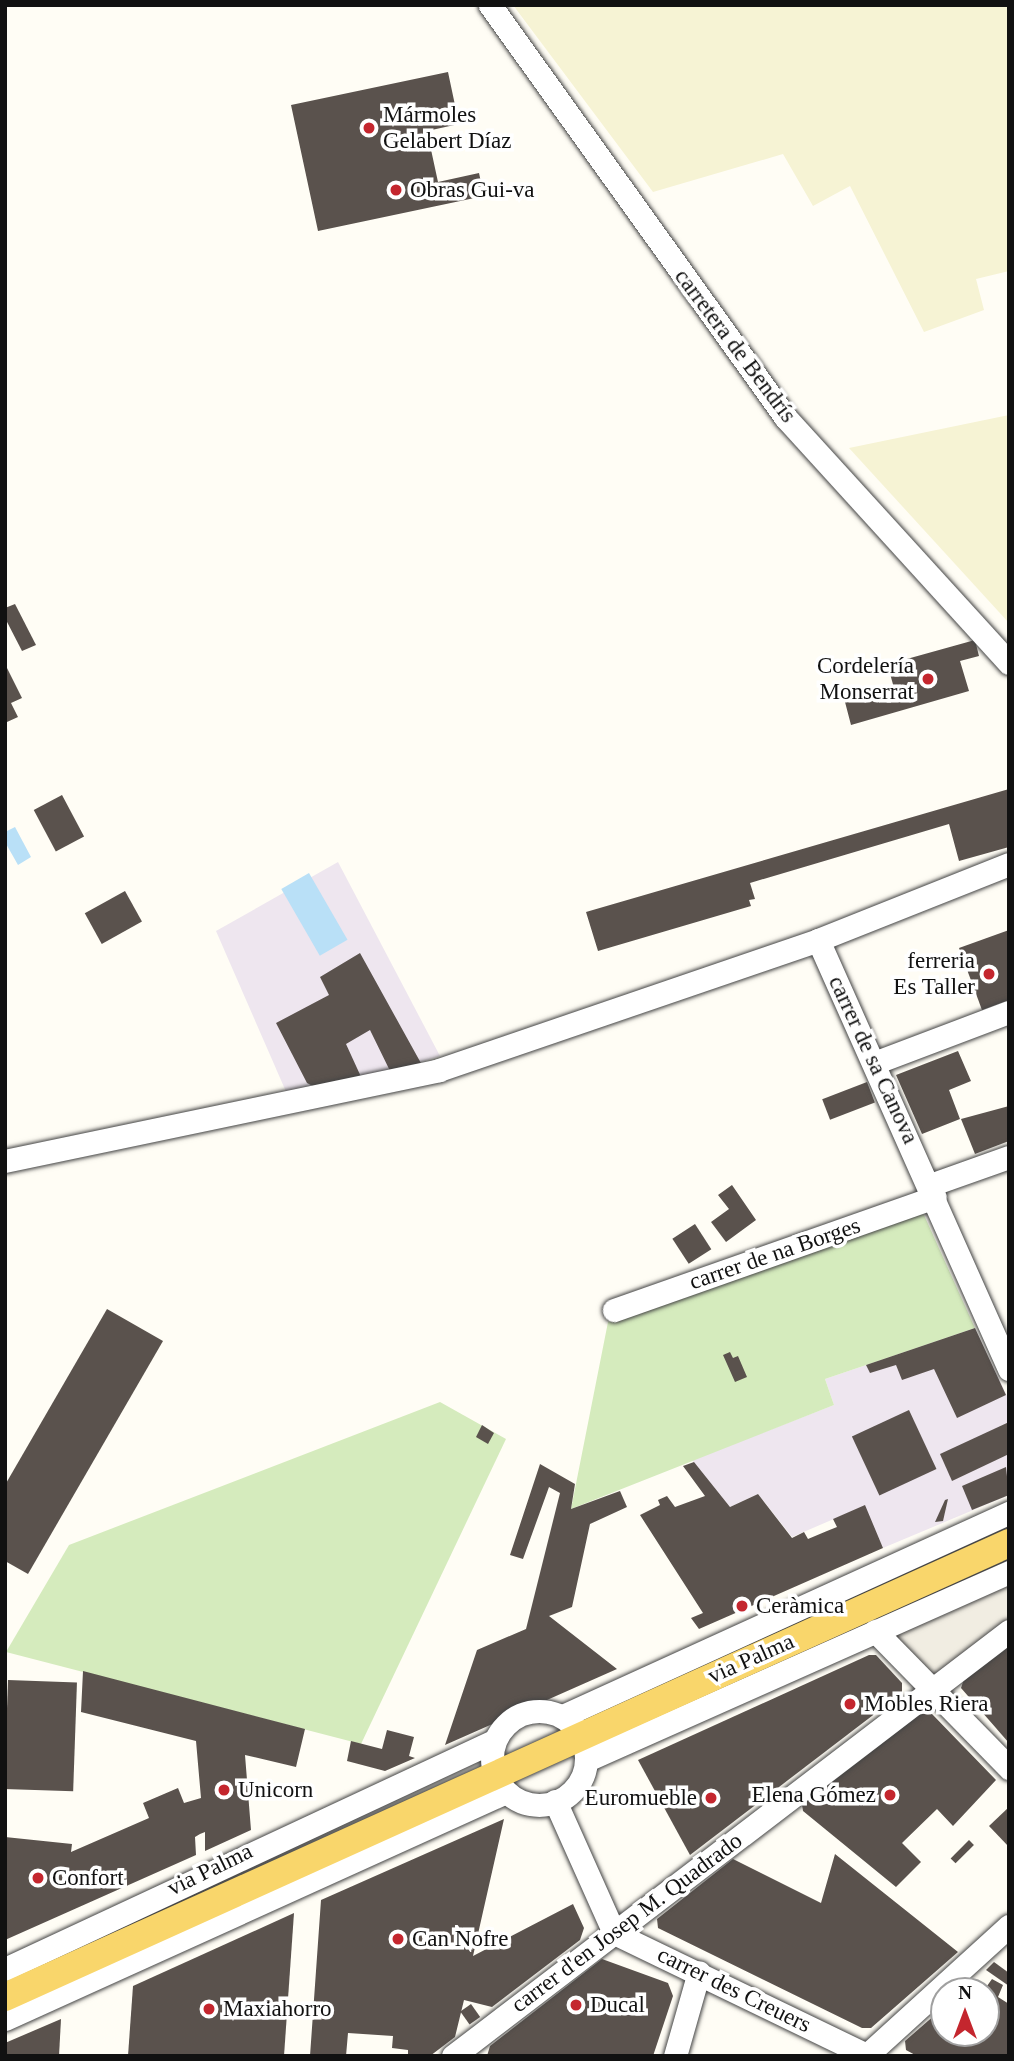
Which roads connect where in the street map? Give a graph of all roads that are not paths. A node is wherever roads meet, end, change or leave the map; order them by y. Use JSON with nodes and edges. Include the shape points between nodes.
{"nodes":[{"id":1,"x":490,"y":5,"type":"edge"},
{"id":2,"x":1009,"y":663,"type":"edge"},
{"id":3,"x":1009,"y":864,"type":"edge"},
{"id":4,"x":818,"y":940,"type":"junction"},
{"id":5,"x":1009,"y":1012,"type":"edge"},
{"id":6,"x":874,"y":1063,"type":"junction"},
{"id":7,"x":1009,"y":1157,"type":"edge"},
{"id":8,"x":5,"y":1161,"type":"edge"},
{"id":9,"x":933,"y":1191,"type":"junction"},
{"id":10,"x":614,"y":1310,"type":"dead end"},
{"id":11,"x":1009,"y":1369,"type":"edge"},
{"id":12,"x":1009,"y":1513,"type":"edge"},
{"id":13,"x":1009,"y":1543,"type":"edge"},
{"id":14,"x":1009,"y":1572,"type":"edge"},
{"id":15,"x":875,"y":1631,"type":"junction"},
{"id":16,"x":1009,"y":1631,"type":"edge"},
{"id":17,"x":934,"y":1688,"type":"junction"},
{"id":18,"x":578,"y":1736,"type":"junction"},
{"id":19,"x":494,"y":1741,"type":"junction"},
{"id":20,"x":1009,"y":1768,"type":"edge"},
{"id":21,"x":500,"y":1784,"type":"junction"},
{"id":22,"x":555,"y":1801,"type":"junction"},
{"id":23,"x":1009,"y":1926,"type":"edge"},
{"id":24,"x":614,"y":1933,"type":"junction"},
{"id":25,"x":5,"y":1969,"type":"edge"},
{"id":26,"x":699,"y":1972,"type":"junction"},
{"id":27,"x":5,"y":1997,"type":"edge"},
{"id":28,"x":5,"y":2019,"type":"edge"},
{"id":29,"x":471,"y":2048,"type":"edge"},
{"id":30,"x":868,"y":2055,"type":"edge"},
{"id":31,"x":453,"y":2056,"type":"edge"},
{"id":32,"x":675,"y":2056,"type":"edge"}],
"edges":[{"from":1,"to":2,"type":"street","name":"carretera de Bendrís","via":[[786,418]]},
{"from":3,"to":4,"type":"street"},
{"from":4,"to":6,"type":"street","name":"carrer de sa Canova"},
{"from":4,"to":8,"type":"street","via":[[439,1070]]},
{"from":5,"to":6,"type":"street"},
{"from":6,"to":9,"type":"street","name":"carrer de sa Canova"},
{"from":7,"to":9,"type":"street","name":"carrer de na Borges"},
{"from":9,"to":10,"type":"street","name":"carrer de na Borges"},
{"from":9,"to":11,"type":"street","name":"carrer de sa Canova"},
{"from":12,"to":18,"type":"street","name":"via Palma"},
{"from":13,"to":18,"type":"main road","name":"via Palma"},
{"from":14,"to":15,"type":"street","name":"via Palma"},
{"from":15,"to":17,"type":"street"},
{"from":15,"to":18,"type":"street","name":"via Palma"},
{"from":16,"to":17,"type":"street","name":"carrer d'en Josep M. Quadrado"},
{"from":17,"to":20,"type":"street"},
{"from":17,"to":24,"type":"street","name":"carrer d'en Josep M. Quadrado"},
{"from":18,"to":19,"type":"street","name":"via Palma","via":[[542,1710],[509,1721]]},
{"from":18,"to":21,"type":"main road","name":"via Palma"},
{"from":18,"to":22,"type":"street","via":[[575,1789]]},
{"from":19,"to":21,"type":"street","via":[[490,1750]]},
{"from":19,"to":25,"type":"street","name":"via Palma"},
{"from":21,"to":22,"type":"street","via":[[528,1803]]},
{"from":21,"to":27,"type":"main road","name":"via Palma"},
{"from":21,"to":28,"type":"street"},
{"from":22,"to":24,"type":"street"},
{"from":23,"to":30,"type":"street"},
{"from":24,"to":26,"type":"street","name":"carrer des Creuers"},
{"from":24,"to":29,"type":"street","name":"carrer d'en Josep M. Quadrado"},
{"from":26,"to":30,"type":"street","name":"carrer des Creuers"},
{"from":26,"to":32,"type":"street"},
{"from":29,"to":31,"type":"street","name":"carrer d'en Josep M. Quadrado"}]}
